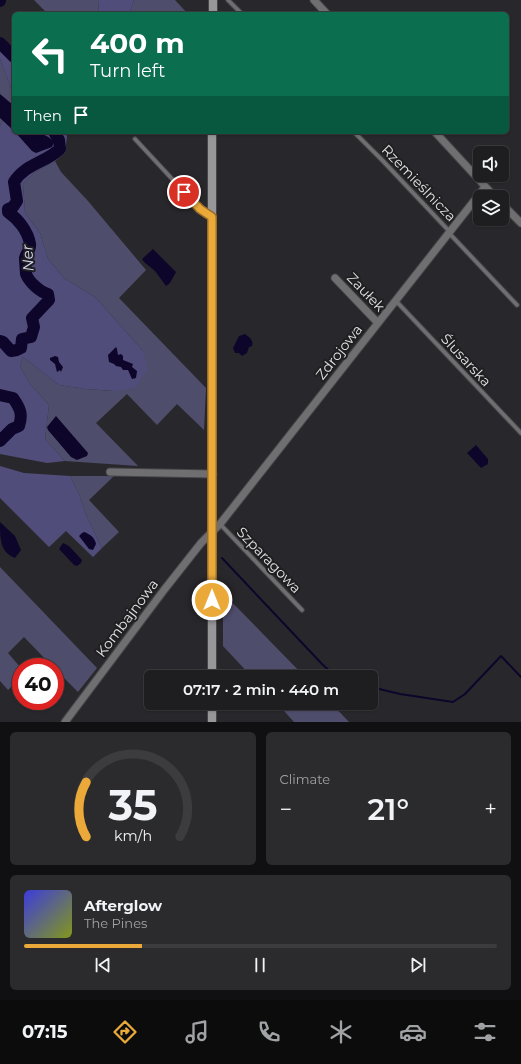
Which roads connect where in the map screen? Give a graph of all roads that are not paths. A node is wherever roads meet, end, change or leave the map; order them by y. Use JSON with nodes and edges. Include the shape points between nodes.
{"nodes":[{"id":1,"x":213,"y":0,"type":"edge"},
{"id":2,"x":228,"y":0,"type":"edge"},
{"id":3,"x":314,"y":0,"type":"edge"},
{"id":4,"x":213,"y":12,"type":"edge"},
{"id":5,"x":240,"y":12,"type":"edge"},
{"id":6,"x":325,"y":12,"type":"edge"},
{"id":7,"x":212,"y":134,"type":"edge"},
{"id":8,"x":356,"y":134,"type":"edge"},
{"id":9,"x":437,"y":134,"type":"edge"},
{"id":10,"x":135,"y":139,"type":"dead end"},
{"id":11,"x":485,"y":187,"type":"junction"},
{"id":12,"x":488,"y":190,"type":"edge"},
{"id":13,"x":509,"y":211,"type":"edge"},
{"id":14,"x":212,"y":217,"type":"junction"},
{"id":15,"x":521,"y":223,"type":"edge"},
{"id":16,"x":450,"y":233,"type":"junction"},
{"id":17,"x":335,"y":278,"type":"dead end"},
{"id":18,"x":396,"y":301,"type":"junction"},
{"id":19,"x":517,"y":305,"type":"dead end"},
{"id":20,"x":378,"y":323,"type":"junction"},
{"id":21,"x":521,"y":433,"type":"edge"},
{"id":22,"x":110,"y":472,"type":"dead end"},
{"id":23,"x":213,"y":474,"type":"junction"},
{"id":24,"x":220,"y":524,"type":"junction"},
{"id":25,"x":212,"y":531,"type":"junction"},
{"id":26,"x":302,"y":610,"type":"dead end"},
{"id":27,"x":212,"y":670,"type":"edge"},
{"id":28,"x":212,"y":710,"type":"edge"},
{"id":29,"x":64,"y":722,"type":"edge"},
{"id":30,"x":212,"y":722,"type":"edge"}],
"edges":[{"from":1,"to":4,"type":"street"},
{"from":2,"to":5,"type":"lane"},
{"from":3,"to":6,"type":"street"},
{"from":7,"to":14,"type":"street"},
{"from":8,"to":16,"type":"lane","name":"Rzemieślnicza"},
{"from":9,"to":11,"type":"street"},
{"from":10,"to":14,"type":"lane","via":[[200,209]]},
{"from":11,"to":12,"type":"street"},
{"from":11,"to":16,"type":"street","name":"Zdrojowa"},
{"from":13,"to":15,"type":"street"},
{"from":14,"to":23,"type":"street"},
{"from":16,"to":18,"type":"street","name":"Zdrojowa"},
{"from":16,"to":19,"type":"lane","name":"Rzemieślnicza"},
{"from":17,"to":20,"type":"street","name":"Zaułek"},
{"from":18,"to":20,"type":"street","name":"Zdrojowa"},
{"from":18,"to":21,"type":"lane","name":"Ślusarska"},
{"from":20,"to":24,"type":"street","name":"Zdrojowa"},
{"from":22,"to":23,"type":"street"},
{"from":23,"to":25,"type":"street"},
{"from":24,"to":25,"type":"street","name":"Zdrojowa"},
{"from":24,"to":26,"type":"lane","name":"Szparagowa"},
{"from":25,"to":27,"type":"street"},
{"from":25,"to":29,"type":"street","name":"Kombajnowa"},
{"from":28,"to":30,"type":"street"}]}
